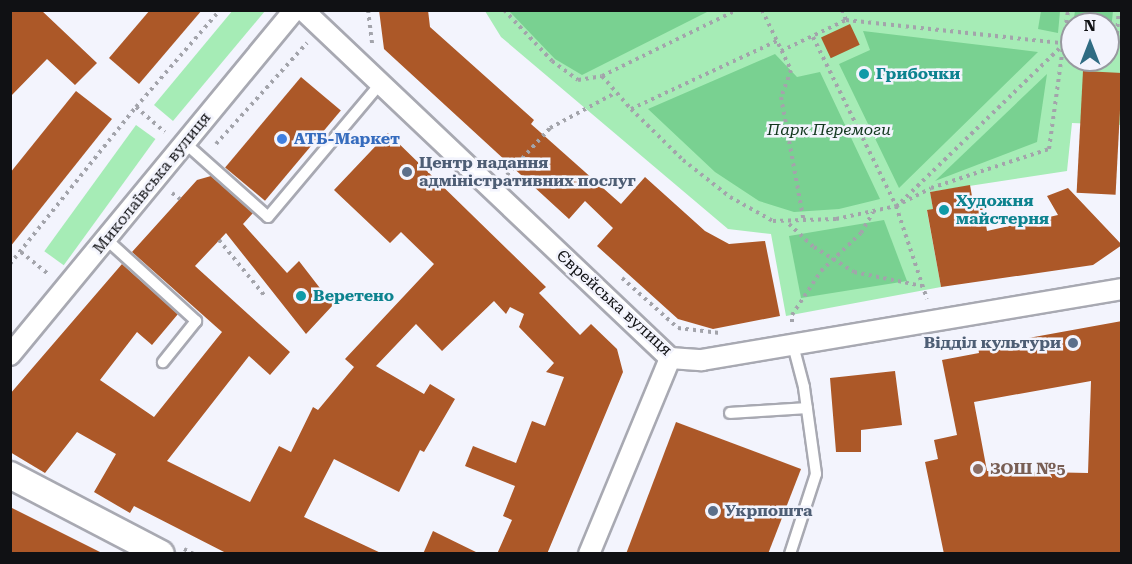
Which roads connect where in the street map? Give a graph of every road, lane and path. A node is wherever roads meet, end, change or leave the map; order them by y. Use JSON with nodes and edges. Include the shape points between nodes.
{"nodes":[{"id":1,"x":220,"y":10,"type":"edge"},
{"id":2,"x":294,"y":10,"type":"edge"},
{"id":3,"x":303,"y":10,"type":"edge"},
{"id":4,"x":368,"y":10,"type":"edge"},
{"id":5,"x":504,"y":10,"type":"edge"},
{"id":6,"x":736,"y":10,"type":"edge"},
{"id":7,"x":762,"y":10,"type":"edge"},
{"id":8,"x":842,"y":10,"type":"edge"},
{"id":9,"x":846,"y":20,"type":"junction"},
{"id":10,"x":813,"y":37,"type":"junction"},
{"id":11,"x":777,"y":41,"type":"junction"},
{"id":12,"x":1060,"y":43,"type":"edge"},
{"id":13,"x":1060,"y":49,"type":"edge"},
{"id":14,"x":781,"y":51,"type":"junction"},
{"id":15,"x":373,"y":55,"type":"dead end"},
{"id":16,"x":1060,"y":72,"type":"edge"},
{"id":17,"x":602,"y":76,"type":"junction"},
{"id":18,"x":380,"y":84,"type":"junction"},
{"id":19,"x":615,"y":93,"type":"junction"},
{"id":20,"x":136,"y":107,"type":"junction"},
{"id":21,"x":631,"y":109,"type":"junction"},
{"id":22,"x":179,"y":140,"type":"junction"},
{"id":23,"x":499,"y":168,"type":"dead end"},
{"id":24,"x":507,"y":175,"type":"junction"},
{"id":25,"x":516,"y":183,"type":"dead end"},
{"id":26,"x":172,"y":193,"type":"dead end"},
{"id":27,"x":180,"y":199,"type":"dead end"},
{"id":28,"x":896,"y":206,"type":"junction"},
{"id":29,"x":873,"y":211,"type":"junction"},
{"id":30,"x":804,"y":222,"type":"junction"},
{"id":31,"x":789,"y":224,"type":"junction"},
{"id":32,"x":106,"y":239,"type":"junction"},
{"id":33,"x":219,"y":240,"type":"dead end"},
{"id":34,"x":21,"y":252,"type":"junction"},
{"id":35,"x":833,"y":259,"type":"junction"},
{"id":36,"x":10,"y":264,"type":"edge"},
{"id":37,"x":618,"y":275,"type":"dead end"},
{"id":38,"x":53,"y":278,"type":"dead end"},
{"id":39,"x":922,"y":286,"type":"junction"},
{"id":40,"x":1122,"y":289,"type":"edge"},
{"id":41,"x":264,"y":296,"type":"dead end"},
{"id":42,"x":939,"y":300,"type":"dead end"},
{"id":43,"x":928,"y":302,"type":"junction"},
{"id":44,"x":916,"y":304,"type":"dead end"},
{"id":45,"x":804,"y":321,"type":"dead end"},
{"id":46,"x":792,"y":323,"type":"junction"},
{"id":47,"x":781,"y":324,"type":"dead end"},
{"id":48,"x":733,"y":331,"type":"dead end"},
{"id":49,"x":793,"y":345,"type":"junction"},
{"id":50,"x":10,"y":355,"type":"edge"},
{"id":51,"x":670,"y":358,"type":"junction"},
{"id":52,"x":163,"y":362,"type":"dead end"},
{"id":53,"x":807,"y":408,"type":"junction"},
{"id":54,"x":730,"y":413,"type":"dead end"},
{"id":55,"x":10,"y":475,"type":"edge"},
{"id":56,"x":161,"y":554,"type":"edge"},
{"id":57,"x":589,"y":554,"type":"edge"},
{"id":58,"x":790,"y":554,"type":"edge"}],
"edges":[{"from":1,"to":20,"type":"path"},
{"from":2,"to":22,"type":"street","name":"Миколаївська вулиця"},
{"from":3,"to":18,"type":"street","name":"Єврейська вулиця"},
{"from":4,"to":15,"type":"path"},
{"from":5,"to":17,"type":"path","via":[[552,61],[578,80]]},
{"from":6,"to":17,"type":"path"},
{"from":7,"to":11,"type":"path"},
{"from":8,"to":9,"type":"path"},
{"from":9,"to":10,"type":"path"},
{"from":9,"to":12,"type":"path"},
{"from":10,"to":14,"type":"path"},
{"from":10,"to":28,"type":"path"},
{"from":11,"to":14,"type":"path"},
{"from":11,"to":21,"type":"path"},
{"from":13,"to":28,"type":"path"},
{"from":14,"to":30,"type":"path","via":[[791,70],[781,97]]},
{"from":16,"to":28,"type":"path","via":[[1048,149],[931,188]]},
{"from":17,"to":19,"type":"path"},
{"from":18,"to":22,"type":"lane","via":[[268,217]]},
{"from":18,"to":51,"type":"street","name":"Єврейська вулиця"},
{"from":19,"to":21,"type":"path"},
{"from":19,"to":24,"type":"path","via":[[550,128]]},
{"from":20,"to":22,"type":"path"},
{"from":20,"to":34,"type":"path"},
{"from":21,"to":31,"type":"path","via":[[683,160],[730,197],[773,221]]},
{"from":22,"to":32,"type":"street","name":"Миколаївська вулиця"},
{"from":23,"to":24,"type":"path"},
{"from":24,"to":25,"type":"path"},
{"from":26,"to":27,"type":"path"},
{"from":28,"to":29,"type":"path"},
{"from":28,"to":39,"type":"path"},
{"from":29,"to":30,"type":"path"},
{"from":29,"to":35,"type":"path","via":[[861,233]]},
{"from":30,"to":31,"type":"path"},
{"from":31,"to":35,"type":"path"},
{"from":32,"to":50,"type":"street","name":"Миколаївська вулиця"},
{"from":32,"to":52,"type":"lane","via":[[196,321]]},
{"from":33,"to":41,"type":"path"},
{"from":34,"to":36,"type":"path"},
{"from":34,"to":38,"type":"path"},
{"from":35,"to":39,"type":"path","via":[[854,272]]},
{"from":35,"to":46,"type":"path","via":[[820,271],[792,315]]},
{"from":37,"to":48,"type":"path","via":[[678,328]]},
{"from":39,"to":43,"type":"path"},
{"from":40,"to":49,"type":"street","name":"Єврейська вулиця"},
{"from":42,"to":43,"type":"path"},
{"from":43,"to":44,"type":"path"},
{"from":45,"to":46,"type":"path"},
{"from":46,"to":47,"type":"path"},
{"from":49,"to":51,"type":"street","name":"Єврейська вулиця","via":[[702,360]]},
{"from":49,"to":53,"type":"lane"},
{"from":51,"to":57,"type":"street"},
{"from":53,"to":54,"type":"lane"},
{"from":53,"to":58,"type":"lane","via":[[816,474]]},
{"from":55,"to":56,"type":"street"}]}
